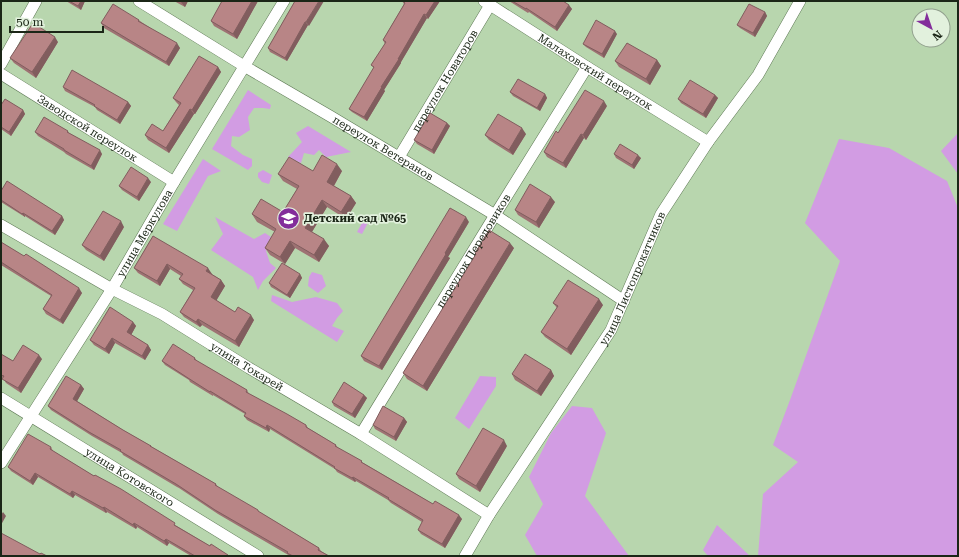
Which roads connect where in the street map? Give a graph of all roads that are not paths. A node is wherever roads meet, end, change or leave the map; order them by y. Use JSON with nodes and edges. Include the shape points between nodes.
{"nodes":[{"id":1,"x":36,"y":1,"type":"edge"},
{"id":2,"x":139,"y":1,"type":"edge"},
{"id":3,"x":284,"y":1,"type":"edge"},
{"id":4,"x":800,"y":1,"type":"edge"},
{"id":5,"x":487,"y":3,"type":"edge"},
{"id":6,"x":1,"y":64,"type":"edge"},
{"id":7,"x":244,"y":66,"type":"junction"},
{"id":8,"x":587,"y":67,"type":"junction"},
{"id":9,"x":1,"y":74,"type":"edge"},
{"id":10,"x":708,"y":142,"type":"junction"},
{"id":11,"x":399,"y":157,"type":"junction"},
{"id":12,"x":174,"y":182,"type":"junction"},
{"id":13,"x":494,"y":215,"type":"junction"},
{"id":14,"x":1,"y":225,"type":"edge"},
{"id":15,"x":112,"y":289,"type":"junction"},
{"id":16,"x":624,"y":301,"type":"junction"},
{"id":17,"x":1,"y":398,"type":"edge"},
{"id":18,"x":30,"y":416,"type":"junction"},
{"id":19,"x":361,"y":434,"type":"junction"},
{"id":20,"x":1,"y":463,"type":"edge"},
{"id":21,"x":489,"y":515,"type":"junction"},
{"id":22,"x":258,"y":556,"type":"edge"},
{"id":23,"x":465,"y":556,"type":"edge"}],
"edges":[{"from":1,"to":6,"type":"street"},
{"from":2,"to":7,"type":"street","name":"переулок Ветеранов"},
{"from":3,"to":7,"type":"street","name":"улица Меркулова"},
{"from":4,"to":10,"type":"street","name":"улица Листопрокатчиков","via":[[758,76]]},
{"from":5,"to":8,"type":"street","name":"Малаховский переулок"},
{"from":5,"to":11,"type":"street","name":"переулок Новаторов"},
{"from":7,"to":11,"type":"street","name":"переулок Ветеранов"},
{"from":7,"to":12,"type":"street","name":"улица Меркулова"},
{"from":8,"to":10,"type":"street","name":"Малаховский переулок"},
{"from":8,"to":13,"type":"street","name":"переулок Передовиков"},
{"from":9,"to":12,"type":"street","name":"Заводской переулок"},
{"from":10,"to":16,"type":"street","name":"улица Листопрокатчиков","via":[[660,214]]},
{"from":11,"to":13,"type":"street","name":"переулок Ветеранов"},
{"from":12,"to":15,"type":"street","name":"улица Меркулова"},
{"from":13,"to":16,"type":"street","name":"переулок Ветеранов"},
{"from":13,"to":19,"type":"street","name":"переулок Передовиков"},
{"from":14,"to":15,"type":"street","name":"улица Токарей"},
{"from":15,"to":18,"type":"street","name":"улица Меркулова"},
{"from":15,"to":19,"type":"street","name":"улица Токарей","via":[[162,314]]},
{"from":16,"to":21,"type":"street","name":"улица Листопрокатчиков","via":[[610,330]]},
{"from":17,"to":18,"type":"street","name":"улица Котовского"},
{"from":18,"to":20,"type":"street","name":"улица Меркулова"},
{"from":18,"to":22,"type":"street","name":"улица Котовского"},
{"from":19,"to":21,"type":"street","name":"улица Токарей"},
{"from":21,"to":23,"type":"street","name":"улица Листопрокатчиков"}]}
